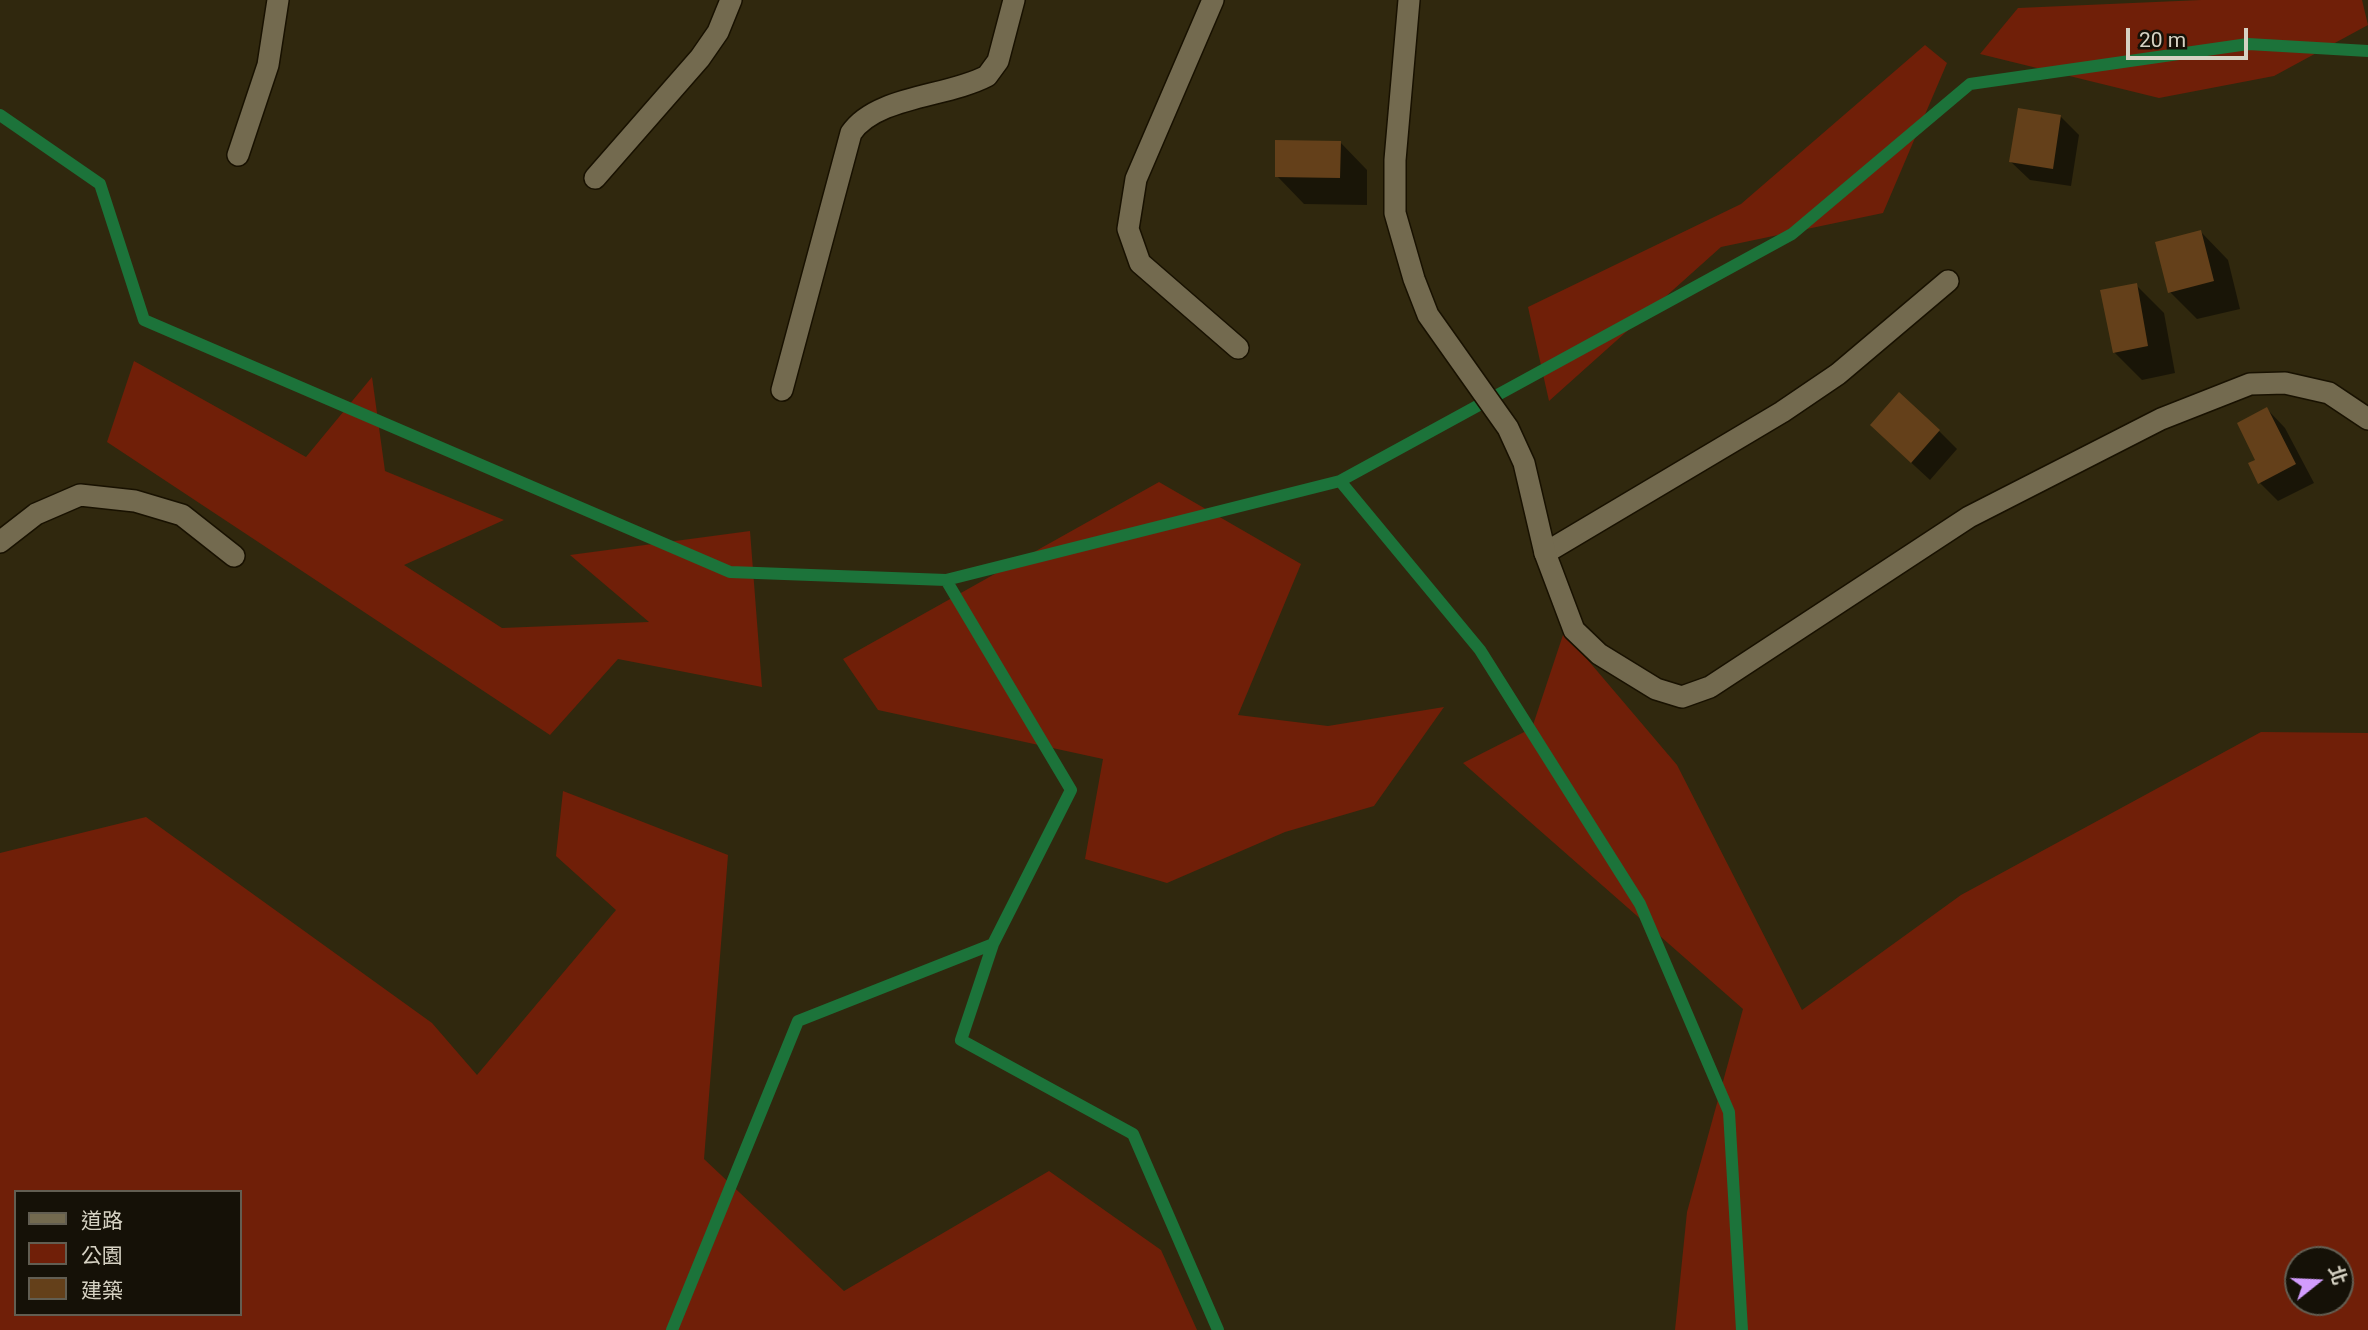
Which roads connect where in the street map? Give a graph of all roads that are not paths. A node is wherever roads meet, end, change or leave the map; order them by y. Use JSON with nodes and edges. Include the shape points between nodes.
{"nodes":[{"id":1,"x":278,"y":0,"type":"edge"},
{"id":2,"x":731,"y":0,"type":"edge"},
{"id":3,"x":1014,"y":0,"type":"edge"},
{"id":4,"x":1213,"y":0,"type":"edge"},
{"id":5,"x":1409,"y":0,"type":"edge"},
{"id":6,"x":238,"y":155,"type":"dead end"},
{"id":7,"x":595,"y":178,"type":"dead end"},
{"id":8,"x":1948,"y":281,"type":"dead end"},
{"id":9,"x":1238,"y":348,"type":"dead end"},
{"id":10,"x":782,"y":390,"type":"dead end"},
{"id":11,"x":2368,"y":419,"type":"edge"},
{"id":12,"x":0,"y":542,"type":"edge"},
{"id":13,"x":1545,"y":553,"type":"junction"},
{"id":14,"x":234,"y":556,"type":"dead end"}],
"edges":[{"from":1,"to":6,"type":"street","via":[[268,65]]},
{"from":2,"to":7,"type":"street","via":[[718,32],[700,58]]},
{"from":3,"to":10,"type":"street","via":[[998,61],[987,76],[875,111],[850,133]]},
{"from":4,"to":9,"type":"street","via":[[1136,179],[1128,229],[1140,263]]},
{"from":5,"to":13,"type":"street","via":[[1395,213],[1428,315],[1508,428],[1524,463]]},
{"from":8,"to":13,"type":"street","via":[[1838,374],[1783,412]]},
{"from":11,"to":13,"type":"street","via":[[2329,393],[2285,383],[2250,384],[2161,419],[1969,517],[1710,687],[1682,697],[1656,689],[1599,654],[1574,630]]},
{"from":12,"to":14,"type":"street","via":[[36,514],[80,495],[135,501],[181,515]]}]}
